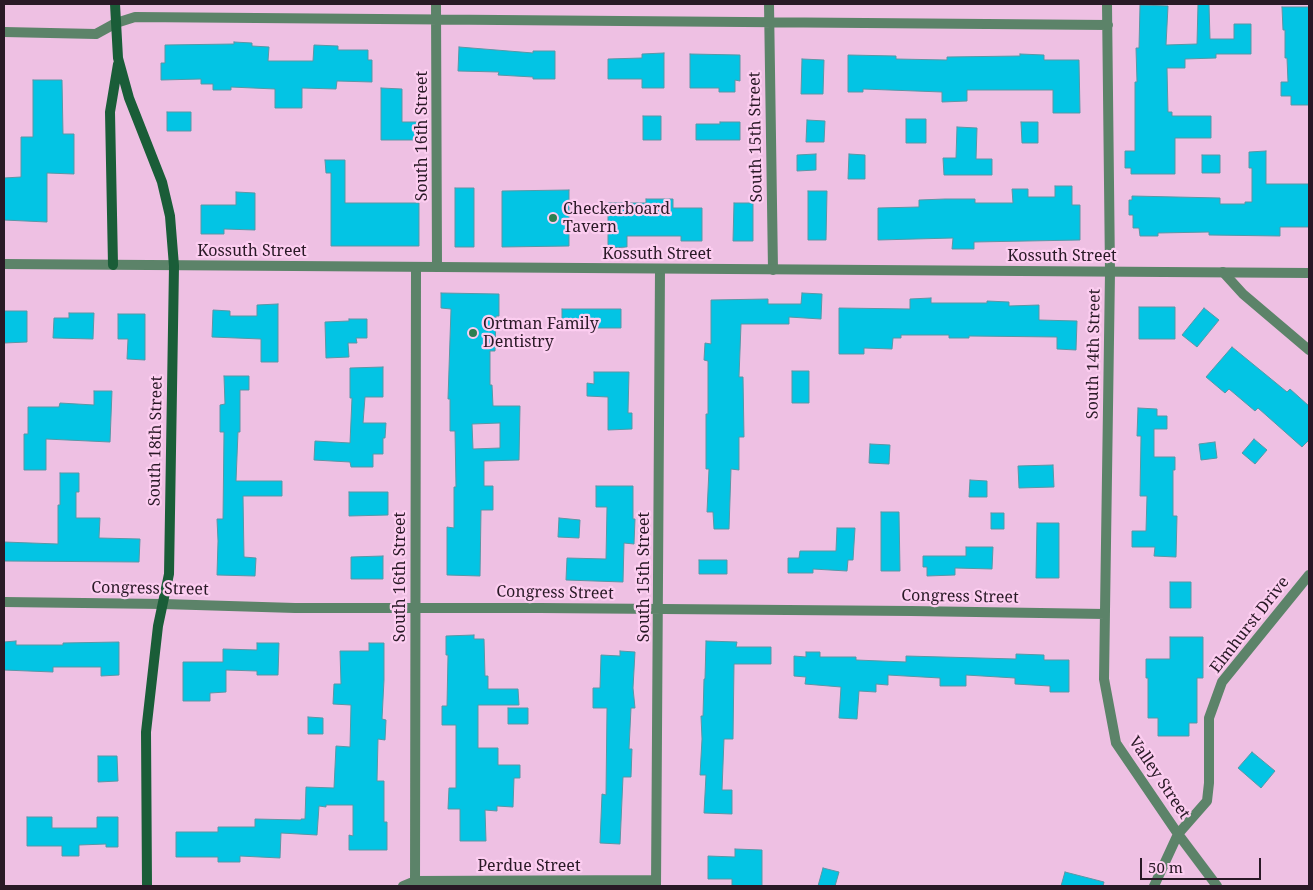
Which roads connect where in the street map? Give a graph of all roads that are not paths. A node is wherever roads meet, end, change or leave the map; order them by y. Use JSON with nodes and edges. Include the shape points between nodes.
{"nodes":[{"id":1,"x":115,"y":4,"type":"edge"},
{"id":2,"x":436,"y":4,"type":"edge"},
{"id":3,"x":769,"y":4,"type":"edge"},
{"id":4,"x":1107,"y":4,"type":"edge"},
{"id":5,"x":436,"y":20,"type":"junction"},
{"id":6,"x":769,"y":21,"type":"junction"},
{"id":7,"x":116,"y":23,"type":"junction"},
{"id":8,"x":1108,"y":25,"type":"junction"},
{"id":9,"x":4,"y":32,"type":"edge"},
{"id":10,"x":118,"y":58,"type":"junction"},
{"id":11,"x":4,"y":264,"type":"edge"},
{"id":12,"x":113,"y":265,"type":"junction"},
{"id":13,"x":174,"y":266,"type":"junction"},
{"id":14,"x":416,"y":267,"type":"junction"},
{"id":15,"x":437,"y":267,"type":"junction"},
{"id":16,"x":660,"y":269,"type":"junction"},
{"id":17,"x":774,"y":270,"type":"junction"},
{"id":18,"x":1110,"y":272,"type":"junction"},
{"id":19,"x":1223,"y":272,"type":"junction"},
{"id":20,"x":1309,"y":273,"type":"edge"},
{"id":21,"x":1309,"y":350,"type":"edge"},
{"id":22,"x":1309,"y":575,"type":"edge"},
{"id":23,"x":4,"y":602,"type":"edge"},
{"id":24,"x":163,"y":604,"type":"junction"},
{"id":25,"x":415,"y":607,"type":"junction"},
{"id":26,"x":658,"y":609,"type":"junction"},
{"id":27,"x":1105,"y":614,"type":"junction"},
{"id":28,"x":1178,"y":834,"type":"junction"},
{"id":29,"x":656,"y":883,"type":"edge"},
{"id":30,"x":415,"y":884,"type":"edge"},
{"id":31,"x":148,"y":886,"type":"edge"},
{"id":32,"x":403,"y":886,"type":"edge"},
{"id":33,"x":1154,"y":886,"type":"edge"},
{"id":34,"x":1217,"y":886,"type":"edge"}],
"edges":[{"from":1,"to":7,"type":"main road","name":"South 18th Street"},
{"from":2,"to":5,"type":"street","name":"South 16th Street"},
{"from":3,"to":6,"type":"street","name":"South 15th Street"},
{"from":4,"to":8,"type":"street","name":"South 14th Street"},
{"from":5,"to":6,"type":"street"},
{"from":5,"to":7,"type":"street","via":[[135,17]]},
{"from":5,"to":15,"type":"street","name":"South 16th Street"},
{"from":6,"to":8,"type":"street"},
{"from":6,"to":17,"type":"street","name":"South 15th Street"},
{"from":7,"to":9,"type":"street","via":[[96,34]]},
{"from":7,"to":10,"type":"main road","name":"South 18th Street"},
{"from":8,"to":18,"type":"street","name":"South 14th Street"},
{"from":10,"to":12,"type":"main road","via":[[110,112]]},
{"from":10,"to":13,"type":"main road","name":"South 18th Street","via":[[129,98],[162,182],[170,216]]},
{"from":11,"to":12,"type":"street","name":"Kossuth Street"},
{"from":12,"to":13,"type":"street","name":"Kossuth Street"},
{"from":13,"to":14,"type":"street","name":"Kossuth Street"},
{"from":13,"to":24,"type":"main road","name":"South 18th Street","via":[[170,545]]},
{"from":14,"to":15,"type":"street","name":"Kossuth Street"},
{"from":14,"to":25,"type":"street","name":"South 16th Street"},
{"from":15,"to":16,"type":"street","name":"Kossuth Street"},
{"from":16,"to":17,"type":"street","name":"Kossuth Street"},
{"from":16,"to":26,"type":"street","name":"South 15th Street"},
{"from":17,"to":18,"type":"street","name":"Kossuth Street"},
{"from":18,"to":19,"type":"street","name":"Kossuth Street"},
{"from":18,"to":27,"type":"street","name":"South 14th Street"},
{"from":19,"to":20,"type":"street","name":"Kossuth Street"},
{"from":19,"to":21,"type":"street","via":[[1243,294]]},
{"from":22,"to":28,"type":"street","name":"Elmhurst Drive","via":[[1222,682],[1209,718],[1210,783],[1207,801]]},
{"from":23,"to":24,"type":"street","name":"Congress Street"},
{"from":24,"to":25,"type":"street","name":"Congress Street"},
{"from":24,"to":31,"type":"main road","name":"South 18th Street","via":[[146,732]]},
{"from":25,"to":26,"type":"street","name":"Congress Street"},
{"from":25,"to":30,"type":"street","name":"South 16th Street"},
{"from":26,"to":27,"type":"street","name":"Congress Street"},
{"from":26,"to":29,"type":"street","name":"South 15th Street"},
{"from":27,"to":28,"type":"street","name":"Valley Street","via":[[1104,678],[1116,743]]},
{"from":28,"to":33,"type":"street","name":"Elmhurst Drive"},
{"from":28,"to":34,"type":"street","name":"Valley Street"},
{"from":29,"to":30,"type":"street","name":"Perdue Street"},
{"from":30,"to":32,"type":"street","name":"Perdue Street"}]}
